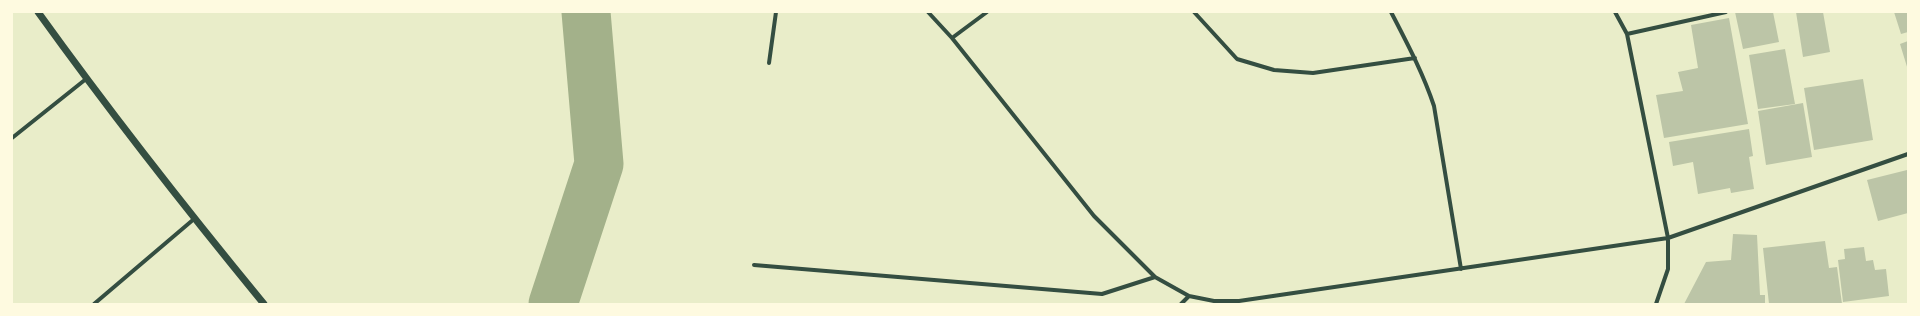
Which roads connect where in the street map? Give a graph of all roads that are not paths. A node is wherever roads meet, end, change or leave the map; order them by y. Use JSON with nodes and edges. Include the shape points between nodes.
{"nodes":[{"id":1,"x":38,"y":12,"type":"edge"},
{"id":2,"x":776,"y":12,"type":"edge"},
{"id":3,"x":928,"y":12,"type":"edge"},
{"id":4,"x":987,"y":12,"type":"edge"},
{"id":5,"x":1194,"y":12,"type":"edge"},
{"id":6,"x":1391,"y":12,"type":"edge"},
{"id":7,"x":1615,"y":12,"type":"edge"},
{"id":8,"x":1726,"y":12,"type":"edge"},
{"id":9,"x":1627,"y":34,"type":"junction"},
{"id":10,"x":952,"y":38,"type":"junction"},
{"id":11,"x":1415,"y":58,"type":"junction"},
{"id":12,"x":769,"y":63,"type":"dead end"},
{"id":13,"x":86,"y":79,"type":"junction"},
{"id":14,"x":12,"y":138,"type":"edge"},
{"id":15,"x":1908,"y":154,"type":"edge"},
{"id":16,"x":194,"y":219,"type":"junction"},
{"id":17,"x":1668,"y":238,"type":"junction"},
{"id":18,"x":754,"y":265,"type":"dead end"},
{"id":19,"x":1461,"y":270,"type":"junction"},
{"id":20,"x":1155,"y":277,"type":"junction"},
{"id":21,"x":1189,"y":296,"type":"junction"},
{"id":22,"x":94,"y":304,"type":"edge"},
{"id":23,"x":264,"y":304,"type":"edge"},
{"id":24,"x":1181,"y":304,"type":"edge"},
{"id":25,"x":1656,"y":304,"type":"edge"}],
"edges":[{"from":1,"to":13,"type":"street"},
{"from":2,"to":12,"type":"street"},
{"from":3,"to":10,"type":"street"},
{"from":4,"to":10,"type":"street"},
{"from":5,"to":11,"type":"street","via":[[1237,59],[1274,70],[1313,73]]},
{"from":6,"to":11,"type":"street"},
{"from":7,"to":9,"type":"street"},
{"from":8,"to":9,"type":"street"},
{"from":9,"to":17,"type":"street"},
{"from":10,"to":20,"type":"street","via":[[1094,216]]},
{"from":11,"to":19,"type":"street","via":[[1434,106]]},
{"from":13,"to":14,"type":"street"},
{"from":13,"to":16,"type":"street"},
{"from":15,"to":17,"type":"street"},
{"from":16,"to":22,"type":"street"},
{"from":16,"to":23,"type":"street"},
{"from":17,"to":19,"type":"street"},
{"from":17,"to":25,"type":"street","via":[[1668,269]]},
{"from":18,"to":20,"type":"street","via":[[1102,294]]},
{"from":19,"to":21,"type":"street","via":[[1239,301],[1214,302]]},
{"from":20,"to":21,"type":"street"},
{"from":21,"to":24,"type":"street"}]}
